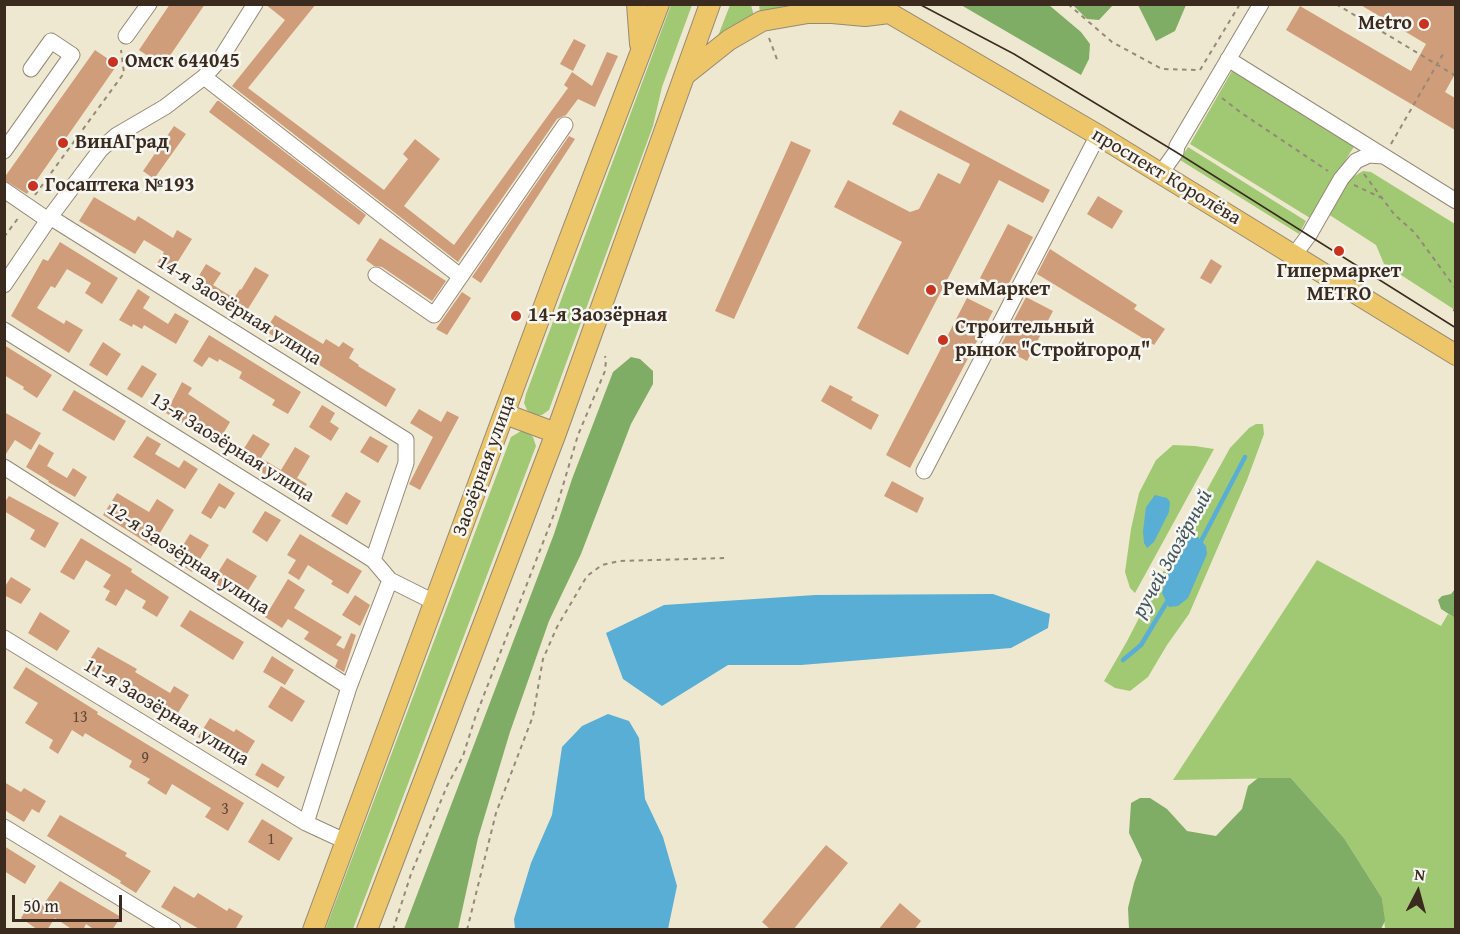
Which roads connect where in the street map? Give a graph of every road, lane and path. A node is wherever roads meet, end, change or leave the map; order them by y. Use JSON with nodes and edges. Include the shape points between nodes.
{"nodes":[{"id":1,"x":255,"y":4,"type":"edge"},
{"id":2,"x":637,"y":4,"type":"edge"},
{"id":3,"x":659,"y":4,"type":"edge"},
{"id":4,"x":710,"y":4,"type":"edge"},
{"id":5,"x":1068,"y":4,"type":"edge"},
{"id":6,"x":1240,"y":4,"type":"edge"},
{"id":7,"x":1261,"y":4,"type":"edge"},
{"id":8,"x":1336,"y":4,"type":"edge"},
{"id":9,"x":147,"y":5,"type":"edge"},
{"id":10,"x":884,"y":7,"type":"edge"},
{"id":11,"x":768,"y":35,"type":"dead end"},
{"id":12,"x":126,"y":36,"type":"joint"},
{"id":13,"x":1443,"y":54,"type":"dead end"},
{"id":14,"x":639,"y":59,"type":"junction"},
{"id":15,"x":1228,"y":59,"type":"junction"},
{"id":16,"x":778,"y":63,"type":"dead end"},
{"id":17,"x":1437,"y":65,"type":"junction"},
{"id":18,"x":31,"y":69,"type":"dead end"},
{"id":19,"x":684,"y":76,"type":"junction"},
{"id":20,"x":1455,"y":76,"type":"edge"},
{"id":21,"x":204,"y":77,"type":"junction"},
{"id":22,"x":1211,"y":89,"type":"junction"},
{"id":23,"x":565,"y":125,"type":"dead end"},
{"id":24,"x":1098,"y":135,"type":"junction"},
{"id":25,"x":4,"y":151,"type":"edge"},
{"id":26,"x":1383,"y":156,"type":"junction"},
{"id":27,"x":1355,"y":162,"type":"junction"},
{"id":28,"x":1161,"y":173,"type":"junction"},
{"id":29,"x":1341,"y":179,"type":"junction"},
{"id":30,"x":4,"y":190,"type":"edge"},
{"id":31,"x":1384,"y":199,"type":"junction"},
{"id":32,"x":1455,"y":201,"type":"edge"},
{"id":33,"x":27,"y":206,"type":"junction"},
{"id":34,"x":49,"y":219,"type":"junction"},
{"id":35,"x":4,"y":237,"type":"edge"},
{"id":36,"x":1294,"y":255,"type":"junction"},
{"id":37,"x":376,"y":275,"type":"dead end"},
{"id":38,"x":460,"y":276,"type":"junction"},
{"id":39,"x":4,"y":285,"type":"edge"},
{"id":40,"x":1455,"y":289,"type":"edge"},
{"id":41,"x":4,"y":330,"type":"edge"},
{"id":42,"x":1455,"y":355,"type":"edge"},
{"id":43,"x":605,"y":357,"type":"dead end"},
{"id":44,"x":505,"y":414,"type":"junction"},
{"id":45,"x":556,"y":433,"type":"junction"},
{"id":46,"x":4,"y":467,"type":"edge"},
{"id":47,"x":924,"y":471,"type":"dead end"},
{"id":48,"x":727,"y":558,"type":"dead end"},
{"id":49,"x":373,"y":560,"type":"junction"},
{"id":50,"x":390,"y":580,"type":"junction"},
{"id":51,"x":434,"y":602,"type":"junction"},
{"id":52,"x":4,"y":638,"type":"edge"},
{"id":53,"x":350,"y":687,"type":"junction"},
{"id":54,"x":306,"y":823,"type":"junction"},
{"id":55,"x":4,"y":827,"type":"edge"},
{"id":56,"x":347,"y":842,"type":"junction"},
{"id":57,"x":173,"y":930,"type":"edge"},
{"id":58,"x":313,"y":930,"type":"edge"},
{"id":59,"x":367,"y":930,"type":"edge"},
{"id":60,"x":393,"y":930,"type":"edge"},
{"id":61,"x":466,"y":930,"type":"edge"}],
"edges":[{"from":1,"to":21,"type":"street","via":[[221,58]]},
{"from":2,"to":14,"type":"main road"},
{"from":3,"to":14,"type":"main road","name":"Заозёрная улица"},
{"from":4,"to":19,"type":"main road"},
{"from":5,"to":6,"type":"path","via":[[1112,42],[1162,69],[1200,70]]},
{"from":7,"to":15,"type":"street"},
{"from":8,"to":17,"type":"path"},
{"from":9,"to":12,"type":"street"},
{"from":10,"to":19,"type":"main road","via":[[865,16],[808,14],[762,21],[729,40]]},
{"from":10,"to":24,"type":"main road","name":"проспект Королёва"},
{"from":11,"to":16,"type":"path"},
{"from":12,"to":33,"type":"path","via":[[121,47],[124,73]]},
{"from":13,"to":17,"type":"path"},
{"from":14,"to":44,"type":"main road","name":"Заозёрная улица"},
{"from":15,"to":22,"type":"street"},
{"from":15,"to":26,"type":"street"},
{"from":17,"to":20,"type":"path"},
{"from":17,"to":26,"type":"path"},
{"from":18,"to":25,"type":"street","via":[[51,41],[72,55]]},
{"from":19,"to":45,"type":"main road"},
{"from":21,"to":34,"type":"street","via":[[101,149]]},
{"from":21,"to":38,"type":"street"},
{"from":22,"to":28,"type":"street"},
{"from":22,"to":29,"type":"path"},
{"from":23,"to":38,"type":"street"},
{"from":24,"to":28,"type":"main road","name":"проспект Королёва"},
{"from":24,"to":47,"type":"street"},
{"from":26,"to":27,"type":"street","via":[[1369,155]]},
{"from":26,"to":32,"type":"street"},
{"from":27,"to":29,"type":"street"},
{"from":27,"to":31,"type":"path"},
{"from":28,"to":36,"type":"main road","name":"проспект Королёва"},
{"from":29,"to":31,"type":"path"},
{"from":29,"to":36,"type":"street"},
{"from":30,"to":33,"type":"street","name":"14-я Заозёрная улица"},
{"from":31,"to":40,"type":"path","via":[[1415,233]]},
{"from":33,"to":34,"type":"street","name":"14-я Заозёрная улица"},
{"from":33,"to":35,"type":"path"},
{"from":34,"to":39,"type":"street"},
{"from":34,"to":49,"type":"street","name":"14-я Заозёрная улица","via":[[406,440],[406,463]]},
{"from":36,"to":42,"type":"main road","name":"проспект Королёва"},
{"from":37,"to":38,"type":"street","via":[[434,315]]},
{"from":41,"to":49,"type":"street","name":"13-я Заозёрная улица"},
{"from":43,"to":60,"type":"path","via":[[605,371],[578,435],[556,509],[478,707],[463,756],[411,874]]},
{"from":44,"to":45,"type":"main road"},
{"from":44,"to":51,"type":"main road","name":"Заозёрная улица"},
{"from":45,"to":59,"type":"main road"},
{"from":46,"to":53,"type":"street","name":"12-я Заозёрная улица"},
{"from":48,"to":61,"type":"path","via":[[620,561],[602,565],[587,576],[543,659],[533,716],[496,813]]},
{"from":49,"to":50,"type":"street","name":"13-я Заозёрная улица"},
{"from":50,"to":51,"type":"street","name":"13-я Заозёрная улица"},
{"from":50,"to":53,"type":"street"},
{"from":51,"to":56,"type":"main road","name":"Заозёрная улица"},
{"from":52,"to":54,"type":"street","name":"11-я Заозёрная улица"},
{"from":53,"to":54,"type":"street"},
{"from":54,"to":56,"type":"street","name":"11-я Заозёрная улица"},
{"from":55,"to":57,"type":"street"},
{"from":56,"to":58,"type":"main road","name":"Заозёрная улица"}]}
